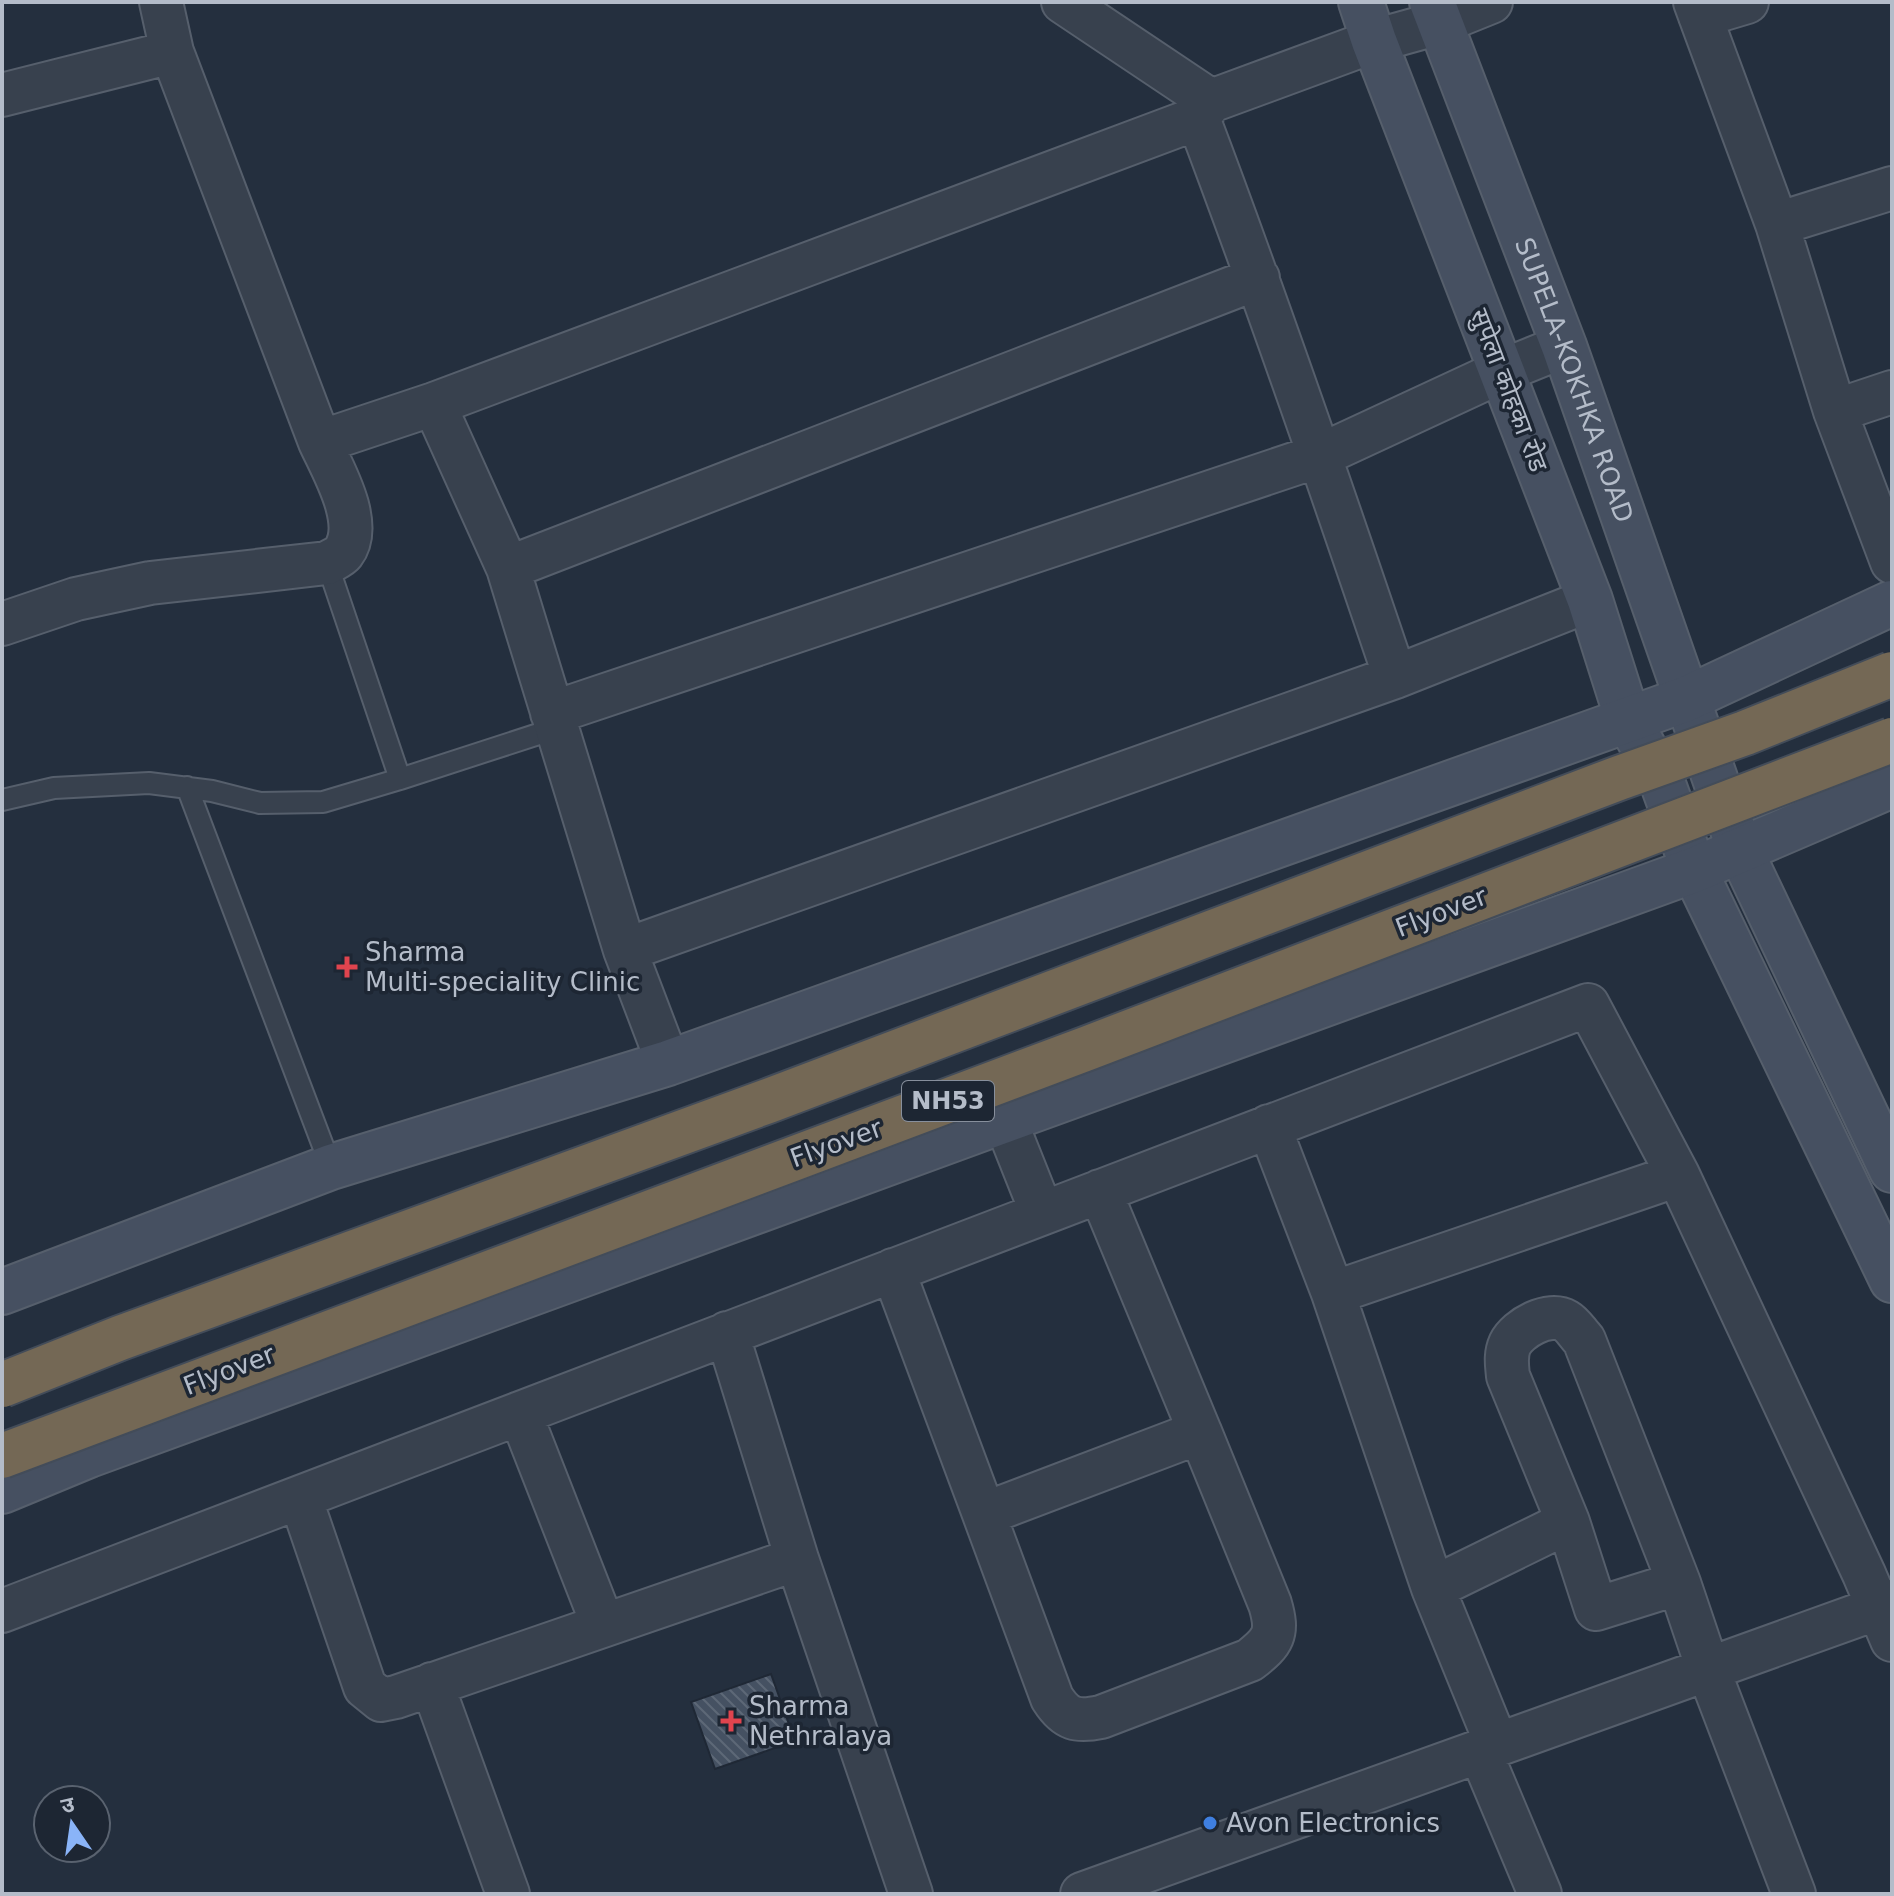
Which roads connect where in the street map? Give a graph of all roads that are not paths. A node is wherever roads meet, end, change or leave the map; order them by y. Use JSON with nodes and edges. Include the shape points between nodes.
{"nodes":[{"id":1,"x":161,"y":2,"type":"edge"},
{"id":2,"x":1063,"y":2,"type":"edge"},
{"id":3,"x":1491,"y":2,"type":"edge"},
{"id":4,"x":1747,"y":2,"type":"edge"},
{"id":5,"x":1698,"y":9,"type":"edge"},
{"id":6,"x":1436,"y":12,"type":"edge"},
{"id":7,"x":1367,"y":21,"type":"edge"},
{"id":8,"x":172,"y":52,"type":"junction"},
{"id":9,"x":2,"y":95,"type":"edge"},
{"id":10,"x":1205,"y":110,"type":"junction"},
{"id":11,"x":1892,"y":188,"type":"edge"},
{"id":12,"x":1777,"y":224,"type":"junction"},
{"id":13,"x":1258,"y":278,"type":"junction"},
{"id":14,"x":1564,"y":346,"type":"junction"},
{"id":15,"x":1502,"y":371,"type":"junction"},
{"id":16,"x":1892,"y":392,"type":"edge"},
{"id":17,"x":434,"y":404,"type":"junction"},
{"id":18,"x":1835,"y":411,"type":"junction"},
{"id":19,"x":320,"y":442,"type":"junction"},
{"id":20,"x":1321,"y":455,"type":"junction"},
{"id":21,"x":1892,"y":562,"type":"edge"},
{"id":22,"x":327,"y":563,"type":"junction"},
{"id":23,"x":508,"y":568,"type":"junction"},
{"id":24,"x":1590,"y":600,"type":"junction"},
{"id":25,"x":1892,"y":603,"type":"edge"},
{"id":26,"x":2,"y":624,"type":"edge"},
{"id":27,"x":1892,"y":674,"type":"edge"},
{"id":28,"x":1395,"y":677,"type":"junction"},
{"id":29,"x":1686,"y":699,"type":"junction"},
{"id":30,"x":1628,"y":720,"type":"junction"},
{"id":31,"x":555,"y":721,"type":"junction"},
{"id":32,"x":1892,"y":740,"type":"edge"},
{"id":33,"x":400,"y":779,"type":"junction"},
{"id":34,"x":1892,"y":785,"type":"edge"},
{"id":35,"x":187,"y":787,"type":"junction"},
{"id":36,"x":2,"y":800,"type":"edge"},
{"id":37,"x":1740,"y":850,"type":"junction"},
{"id":38,"x":1694,"y":870,"type":"junction"},
{"id":39,"x":625,"y":950,"type":"junction"},
{"id":40,"x":668,"y":1063,"type":"junction"},
{"id":41,"x":1005,"y":1120,"type":"junction"},
{"id":42,"x":1269,"y":1126,"type":"junction"},
{"id":43,"x":331,"y":1167,"type":"junction"},
{"id":44,"x":1892,"y":1170,"type":"edge"},
{"id":45,"x":1678,"y":1175,"type":"junction"},
{"id":46,"x":1100,"y":1191,"type":"junction"},
{"id":47,"x":1042,"y":1213,"type":"junction"},
{"id":48,"x":893,"y":1270,"type":"junction"},
{"id":49,"x":1892,"y":1280,"type":"edge"},
{"id":50,"x":2,"y":1292,"type":"edge"},
{"id":51,"x":1333,"y":1293,"type":"junction"},
{"id":52,"x":727,"y":1333,"type":"junction"},
{"id":53,"x":2,"y":1385,"type":"edge"},
{"id":54,"x":520,"y":1413,"type":"junction"},
{"id":55,"x":1200,"y":1432,"type":"junction"},
{"id":56,"x":2,"y":1456,"type":"edge"},
{"id":57,"x":2,"y":1491,"type":"edge"},
{"id":58,"x":300,"y":1497,"type":"junction"},
{"id":59,"x":984,"y":1514,"type":"junction"},
{"id":60,"x":1568,"y":1522,"type":"junction"},
{"id":61,"x":797,"y":1559,"type":"junction"},
{"id":62,"x":1679,"y":1583,"type":"junction"},
{"id":63,"x":1433,"y":1588,"type":"junction"},
{"id":64,"x":2,"y":1611,"type":"edge"},
{"id":65,"x":1887,"y":1616,"type":"edge"},
{"id":66,"x":603,"y":1625,"type":"junction"},
{"id":67,"x":1708,"y":1669,"type":"junction"},
{"id":68,"x":432,"y":1684,"type":"junction"},
{"id":69,"x":1489,"y":1748,"type":"junction"},
{"id":70,"x":508,"y":1894,"type":"edge"},
{"id":71,"x":911,"y":1894,"type":"edge"},
{"id":72,"x":1082,"y":1894,"type":"edge"},
{"id":73,"x":1540,"y":1894,"type":"edge"},
{"id":74,"x":1794,"y":1894,"type":"edge"}],
"edges":[{"from":1,"to":8,"type":"street"},
{"from":2,"to":10,"type":"street"},
{"from":3,"to":6,"type":"street"},
{"from":4,"to":5,"type":"street"},
{"from":5,"to":12,"type":"street"},
{"from":6,"to":7,"type":"street"},
{"from":6,"to":14,"type":"street","name":"SUPELA-KOKHKA ROAD"},
{"from":7,"to":10,"type":"street"},
{"from":7,"to":15,"type":"street","name":"सुपेला कोहका रोड"},
{"from":8,"to":9,"type":"street"},
{"from":8,"to":19,"type":"street"},
{"from":10,"to":13,"type":"street"},
{"from":10,"to":17,"type":"street"},
{"from":11,"to":12,"type":"street"},
{"from":12,"to":18,"type":"street"},
{"from":13,"to":20,"type":"street"},
{"from":13,"to":23,"type":"street"},
{"from":14,"to":15,"type":"street"},
{"from":14,"to":29,"type":"street","name":"SUPELA-KOKHKA ROAD"},
{"from":15,"to":20,"type":"street"},
{"from":15,"to":24,"type":"street","name":"सुपेला कोहका रोड"},
{"from":16,"to":18,"type":"street"},
{"from":17,"to":19,"type":"street"},
{"from":17,"to":23,"type":"street"},
{"from":18,"to":21,"type":"street"},
{"from":19,"to":22,"type":"street","via":[[343,491],[353,529],[343,554]]},
{"from":20,"to":28,"type":"street"},
{"from":20,"to":31,"type":"street"},
{"from":22,"to":26,"type":"street","via":[[150,583],[76,599]]},
{"from":22,"to":33,"type":"lane"},
{"from":23,"to":31,"type":"street"},
{"from":24,"to":28,"type":"street"},
{"from":24,"to":30,"type":"street","name":"सुपेला कोहका रोड"},
{"from":25,"to":29,"type":"street"},
{"from":27,"to":53,"type":"highway","number":"NH53","bridge":true},
{"from":28,"to":39,"type":"street"},
{"from":29,"to":30,"type":"street"},
{"from":29,"to":37,"type":"street","name":"SUPELA-KOKHKA ROAD"},
{"from":30,"to":38,"type":"street","name":"सुपेला कोहका रोड","via":[[1660,776]]},
{"from":30,"to":40,"type":"street"},
{"from":31,"to":33,"type":"lane"},
{"from":31,"to":39,"type":"street"},
{"from":32,"to":56,"type":"highway","name":"Flyover","number":"NH53","bridge":true},
{"from":33,"to":35,"type":"lane","via":[[323,802],[260,803]]},
{"from":34,"to":37,"type":"street"},
{"from":35,"to":36,"type":"lane","via":[[149,783],[54,788]]},
{"from":35,"to":43,"type":"lane"},
{"from":37,"to":38,"type":"street"},
{"from":37,"to":44,"type":"street","name":"SUPELA-KOKHKA ROAD"},
{"from":38,"to":41,"type":"street"},
{"from":38,"to":49,"type":"street","name":"सुपेला कोहका रोड"},
{"from":39,"to":40,"type":"street"},
{"from":40,"to":43,"type":"street"},
{"from":41,"to":47,"type":"street"},
{"from":41,"to":57,"type":"street"},
{"from":42,"to":45,"type":"street","via":[[1588,1005]]},
{"from":42,"to":46,"type":"street"},
{"from":42,"to":51,"type":"street"},
{"from":43,"to":50,"type":"street"},
{"from":45,"to":51,"type":"street"},
{"from":45,"to":65,"type":"street"},
{"from":46,"to":47,"type":"street"},
{"from":46,"to":55,"type":"street"},
{"from":47,"to":48,"type":"street"},
{"from":48,"to":52,"type":"street"},
{"from":48,"to":59,"type":"street"},
{"from":51,"to":63,"type":"street"},
{"from":52,"to":54,"type":"street"},
{"from":52,"to":61,"type":"street"},
{"from":54,"to":58,"type":"street"},
{"from":54,"to":66,"type":"street"},
{"from":55,"to":59,"type":"street"},
{"from":55,"to":59,"type":"street","via":[[1270,1604],[1274,1633],[1267,1647],[1250,1660],[1116,1712],[1086,1720],[1069,1717],[1052,1698]]},
{"from":58,"to":64,"type":"street"},
{"from":58,"to":68,"type":"street","via":[[365,1687],[381,1700]]},
{"from":60,"to":62,"type":"street","via":[[1596,1609]]},
{"from":60,"to":62,"type":"street","via":[[1508,1376],[1506,1357],[1518,1332],[1554,1317],[1573,1326],[1584,1340]]},
{"from":60,"to":63,"type":"street"},
{"from":61,"to":66,"type":"street"},
{"from":61,"to":71,"type":"street"},
{"from":62,"to":67,"type":"street"},
{"from":63,"to":69,"type":"street"},
{"from":65,"to":67,"type":"street"},
{"from":66,"to":68,"type":"street"},
{"from":67,"to":69,"type":"street"},
{"from":67,"to":74,"type":"street"},
{"from":68,"to":70,"type":"street"},
{"from":69,"to":72,"type":"street"},
{"from":69,"to":73,"type":"street"}]}
